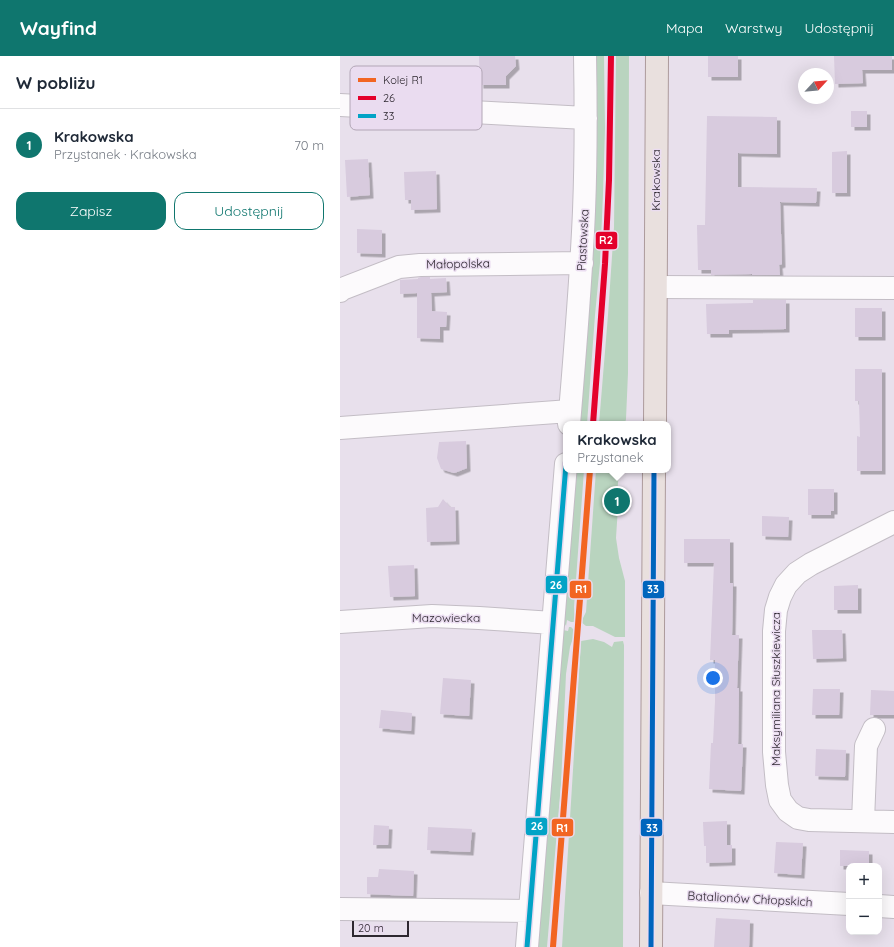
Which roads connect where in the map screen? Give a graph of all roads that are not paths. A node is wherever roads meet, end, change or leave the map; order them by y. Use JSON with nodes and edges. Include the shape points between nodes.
{"nodes":[{"id":1,"x":585,"y":56,"type":"edge"},
{"id":2,"x":657,"y":56,"type":"edge"},
{"id":3,"x":340,"y":104,"type":"edge"},
{"id":4,"x":350,"y":105,"type":"edge"},
{"id":5,"x":482,"y":111,"type":"edge"},
{"id":6,"x":586,"y":118,"type":"junction"},
{"id":7,"x":582,"y":263,"type":"junction"},
{"id":8,"x":656,"y":287,"type":"junction"},
{"id":9,"x":894,"y":288,"type":"edge"},
{"id":10,"x":340,"y":291,"type":"edge"},
{"id":11,"x":570,"y":418,"type":"edge"},
{"id":12,"x":655,"y":421,"type":"edge"},
{"id":13,"x":340,"y":428,"type":"edge"},
{"id":14,"x":565,"y":473,"type":"edge"},
{"id":15,"x":654,"y":473,"type":"edge"},
{"id":16,"x":894,"y":522,"type":"edge"},
{"id":17,"x":340,"y":622,"type":"edge"},
{"id":18,"x":553,"y":623,"type":"junction"},
{"id":19,"x":874,"y":729,"type":"dead end"},
{"id":20,"x":863,"y":821,"type":"junction"},
{"id":21,"x":894,"y":822,"type":"edge"},
{"id":22,"x":651,"y":893,"type":"junction"},
{"id":23,"x":846,"y":904,"type":"edge"},
{"id":24,"x":882,"y":906,"type":"edge"},
{"id":25,"x":894,"y":907,"type":"edge"},
{"id":26,"x":340,"y":909,"type":"edge"},
{"id":27,"x":530,"y":911,"type":"junction"},
{"id":28,"x":527,"y":947,"type":"edge"},
{"id":29,"x":651,"y":947,"type":"edge"}],
"edges":[{"from":1,"to":6,"type":"street","name":"Piastowska"},
{"from":2,"to":8,"type":"main road","name":"Krakowska"},
{"from":3,"to":4,"type":"street"},
{"from":5,"to":6,"type":"street"},
{"from":6,"to":7,"type":"street","name":"Piastowska"},
{"from":7,"to":10,"type":"street","name":"Małopolska","via":[[399,267]]},
{"from":7,"to":11,"type":"street","name":"Piastowska"},
{"from":8,"to":9,"type":"street"},
{"from":8,"to":12,"type":"main road","name":"Krakowska"},
{"from":11,"to":13,"type":"street"},
{"from":14,"to":18,"type":"street"},
{"from":15,"to":22,"type":"main road"},
{"from":16,"to":20,"type":"street","name":"Maksymiliana Słuszkiewicza","via":[[796,573],[786,585],[776,610],[774,752],[776,785],[780,800],[788,811],[798,818]]},
{"from":17,"to":18,"type":"street","name":"Mazowiecka","via":[[432,616]]},
{"from":18,"to":27,"type":"street"},
{"from":19,"to":20,"type":"street","via":[[866,746]]},
{"from":20,"to":21,"type":"street","name":"Maksymiliana Słuszkiewicza"},
{"from":22,"to":23,"type":"street","name":"Batalionów Chłopskich"},
{"from":22,"to":29,"type":"main road"},
{"from":24,"to":25,"type":"street"},
{"from":26,"to":27,"type":"street"},
{"from":27,"to":28,"type":"street"}]}
